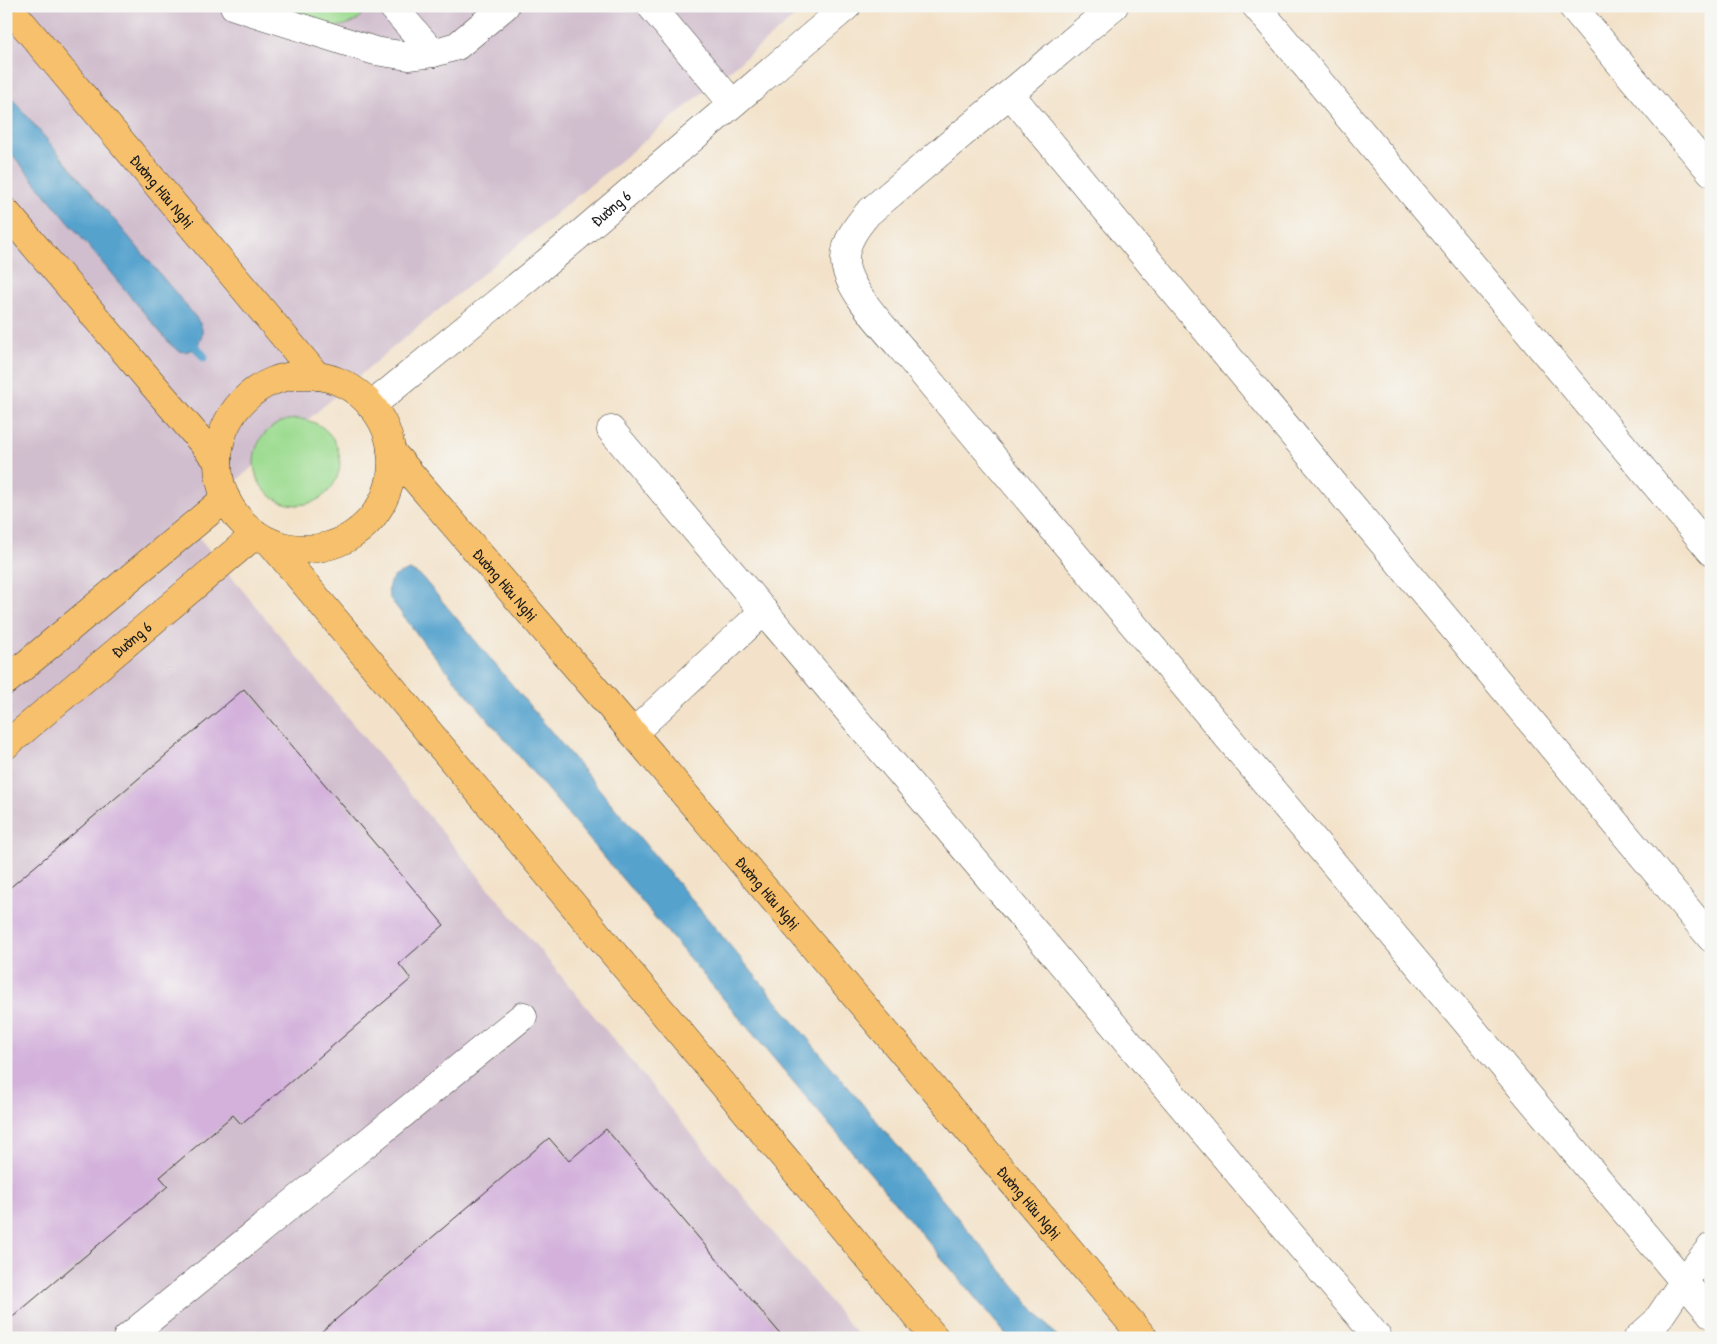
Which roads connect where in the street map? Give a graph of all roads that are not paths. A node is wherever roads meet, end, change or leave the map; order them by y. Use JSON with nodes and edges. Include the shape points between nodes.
{"nodes":[{"id":1,"x":8,"y":6,"type":"edge"},
{"id":2,"x":234,"y":6,"type":"edge"},
{"id":3,"x":392,"y":6,"type":"edge"},
{"id":4,"x":504,"y":6,"type":"edge"},
{"id":5,"x":651,"y":6,"type":"edge"},
{"id":6,"x":847,"y":6,"type":"edge"},
{"id":7,"x":1114,"y":6,"type":"edge"},
{"id":8,"x":1256,"y":6,"type":"edge"},
{"id":9,"x":1572,"y":6,"type":"edge"},
{"id":10,"x":433,"y":53,"type":"junction"},
{"id":11,"x":1010,"y":94,"type":"junction"},
{"id":12,"x":732,"y":104,"type":"junction"},
{"id":13,"x":1711,"y":172,"type":"edge"},
{"id":14,"x":6,"y":212,"type":"edge"},
{"id":15,"x":317,"y":376,"type":"junction"},
{"id":16,"x":371,"y":406,"type":"junction"},
{"id":17,"x":611,"y":430,"type":"dead end"},
{"id":18,"x":391,"y":451,"type":"junction"},
{"id":19,"x":218,"y":461,"type":"junction"},
{"id":20,"x":226,"y":498,"type":"junction"},
{"id":21,"x":263,"y":538,"type":"junction"},
{"id":22,"x":1711,"y":551,"type":"edge"},
{"id":23,"x":764,"y":611,"type":"junction"},
{"id":24,"x":6,"y":681,"type":"edge"},
{"id":25,"x":632,"y":733,"type":"junction"},
{"id":26,"x":6,"y":745,"type":"edge"},
{"id":27,"x":1711,"y":938,"type":"edge"},
{"id":28,"x":522,"y":1016,"type":"dead end"},
{"id":29,"x":1711,"y":1247,"type":"edge"},
{"id":30,"x":1683,"y":1282,"type":"junction"},
{"id":31,"x":1711,"y":1314,"type":"edge"},
{"id":32,"x":128,"y":1338,"type":"edge"},
{"id":33,"x":935,"y":1338,"type":"edge"},
{"id":34,"x":1144,"y":1338,"type":"edge"},
{"id":35,"x":1378,"y":1338,"type":"edge"},
{"id":36,"x":1638,"y":1338,"type":"edge"}],
"edges":[{"from":1,"to":15,"type":"main road","name":"Đường Hữu Nghị"},
{"from":2,"to":10,"type":"street","via":[[375,51],[408,56]]},
{"from":3,"to":10,"type":"street"},
{"from":4,"to":10,"type":"street","via":[[457,46]]},
{"from":5,"to":12,"type":"street"},
{"from":6,"to":12,"type":"street","name":"Đường 6"},
{"from":7,"to":11,"type":"street"},
{"from":8,"to":22,"type":"street"},
{"from":9,"to":13,"type":"street"},
{"from":11,"to":27,"type":"street"},
{"from":11,"to":30,"type":"street","via":[[868,213],[849,240],[845,260],[850,283]]},
{"from":12,"to":16,"type":"street","name":"Đường 6","via":[[558,253]]},
{"from":14,"to":19,"type":"main road"},
{"from":15,"to":16,"type":"main road","via":[[356,392]]},
{"from":15,"to":19,"type":"main road","via":[[275,380],[256,390],[228,421],[220,441]]},
{"from":16,"to":18,"type":"main road","via":[[388,435]]},
{"from":17,"to":23,"type":"street"},
{"from":18,"to":21,"type":"main road","via":[[392,474],[385,496],[374,516],[358,532],[338,544],[315,549],[292,548]]},
{"from":18,"to":25,"type":"main road","name":"Đường Hữu Nghị"},
{"from":19,"to":20,"type":"main road"},
{"from":20,"to":21,"type":"main road","via":[[238,518]]},
{"from":20,"to":24,"type":"main road"},
{"from":21,"to":26,"type":"main road","name":"Đường 6"},
{"from":21,"to":33,"type":"main road"},
{"from":23,"to":25,"type":"street"},
{"from":23,"to":35,"type":"street"},
{"from":25,"to":34,"type":"main road","name":"Đường Hữu Nghị"},
{"from":28,"to":32,"type":"street"},
{"from":29,"to":30,"type":"street"},
{"from":30,"to":31,"type":"street"},
{"from":30,"to":36,"type":"street","via":[[1656,1322]]}]}
